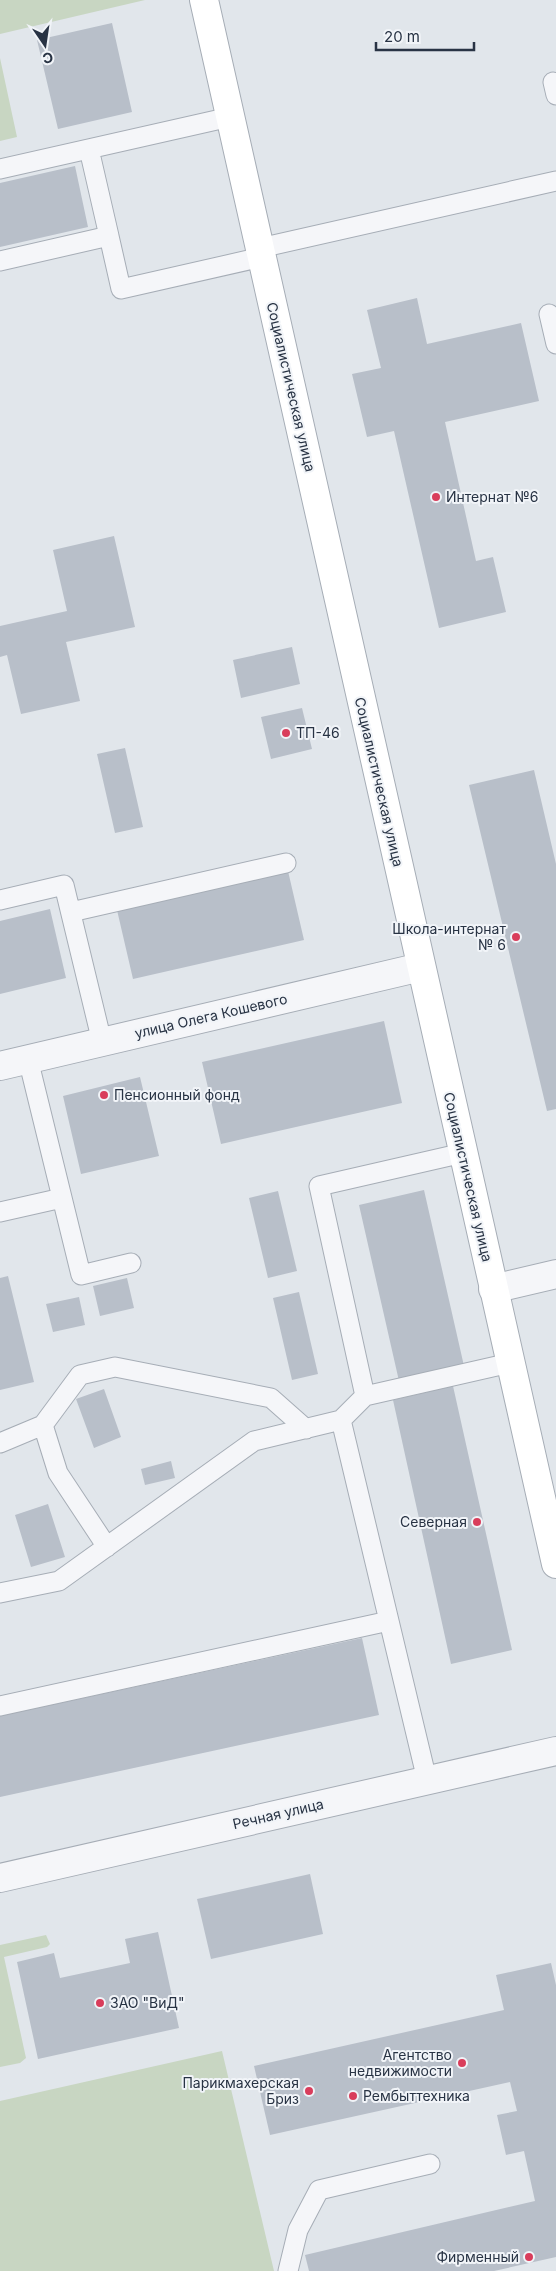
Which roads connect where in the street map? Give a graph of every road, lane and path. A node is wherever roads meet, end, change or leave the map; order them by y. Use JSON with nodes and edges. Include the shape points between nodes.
{"nodes":[{"id":1,"x":204,"y":0,"type":"edge"},
{"id":2,"x":230,"y":118,"type":"junction"},
{"id":3,"x":89,"y":149,"type":"junction"},
{"id":4,"x":0,"y":169,"type":"edge"},
{"id":5,"x":556,"y":181,"type":"edge"},
{"id":6,"x":109,"y":236,"type":"junction"},
{"id":7,"x":261,"y":253,"type":"junction"},
{"id":8,"x":0,"y":261,"type":"edge"},
{"id":9,"x":549,"y":314,"type":"dead end"},
{"id":10,"x":556,"y":344,"type":"edge"},
{"id":11,"x":286,"y":863,"type":"dead end"},
{"id":12,"x":0,"y":900,"type":"edge"},
{"id":13,"x":71,"y":912,"type":"junction"},
{"id":14,"x":421,"y":967,"type":"junction"},
{"id":15,"x":102,"y":1042,"type":"junction"},
{"id":16,"x":28,"y":1059,"type":"junction"},
{"id":17,"x":0,"y":1066,"type":"edge"},
{"id":18,"x":463,"y":1153,"type":"junction"},
{"id":19,"x":62,"y":1198,"type":"junction"},
{"id":20,"x":0,"y":1212,"type":"edge"},
{"id":21,"x":131,"y":1263,"type":"dead end"},
{"id":22,"x":556,"y":1274,"type":"edge"},
{"id":23,"x":493,"y":1289,"type":"junction"},
{"id":24,"x":510,"y":1363,"type":"junction"},
{"id":25,"x":364,"y":1396,"type":"junction"},
{"id":26,"x":341,"y":1420,"type":"junction"},
{"id":27,"x":43,"y":1426,"type":"junction"},
{"id":28,"x":306,"y":1429,"type":"junction"},
{"id":29,"x":0,"y":1443,"type":"edge"},
{"id":30,"x":107,"y":1547,"type":"junction"},
{"id":31,"x":556,"y":1564,"type":"edge"},
{"id":32,"x":0,"y":1593,"type":"edge"},
{"id":33,"x":390,"y":1621,"type":"junction"},
{"id":34,"x":0,"y":1706,"type":"edge"},
{"id":35,"x":556,"y":1751,"type":"edge"},
{"id":36,"x":427,"y":1780,"type":"junction"},
{"id":37,"x":0,"y":1878,"type":"edge"},
{"id":38,"x":430,"y":2164,"type":"dead end"},
{"id":39,"x":288,"y":2271,"type":"edge"}],
"edges":[{"from":1,"to":2,"type":"main road","name":"Социалистическая улица"},
{"from":2,"to":3,"type":"lane"},
{"from":2,"to":7,"type":"main road","name":"Социалистическая улица"},
{"from":3,"to":4,"type":"lane"},
{"from":3,"to":6,"type":"lane"},
{"from":5,"to":7,"type":"lane"},
{"from":6,"to":7,"type":"lane","via":[[121,289]]},
{"from":6,"to":8,"type":"lane"},
{"from":7,"to":14,"type":"main road","name":"Социалистическая улица"},
{"from":9,"to":10,"type":"lane"},
{"from":11,"to":13,"type":"lane"},
{"from":12,"to":13,"type":"lane","via":[[64,885]]},
{"from":13,"to":15,"type":"lane"},
{"from":14,"to":15,"type":"street","name":"улица Олега Кошевого"},
{"from":14,"to":18,"type":"main road","name":"Социалистическая улица"},
{"from":15,"to":16,"type":"street","name":"улица Олега Кошевого"},
{"from":16,"to":17,"type":"street","name":"улица Олега Кошевого"},
{"from":16,"to":19,"type":"lane"},
{"from":18,"to":23,"type":"main road","name":"Социалистическая улица"},
{"from":18,"to":25,"type":"lane","via":[[318,1186]]},
{"from":19,"to":20,"type":"lane"},
{"from":19,"to":21,"type":"lane","via":[[81,1275]]},
{"from":22,"to":23,"type":"street"},
{"from":23,"to":24,"type":"main road","name":"Социалистическая улица"},
{"from":24,"to":25,"type":"lane"},
{"from":24,"to":31,"type":"main road","name":"Социалистическая улица"},
{"from":25,"to":26,"type":"lane"},
{"from":26,"to":28,"type":"lane"},
{"from":26,"to":33,"type":"lane"},
{"from":27,"to":28,"type":"lane","via":[[80,1375],[115,1368],[270,1398]]},
{"from":27,"to":29,"type":"lane"},
{"from":27,"to":30,"type":"lane","via":[[58,1473]]},
{"from":28,"to":30,"type":"lane","via":[[254,1441]]},
{"from":30,"to":32,"type":"lane","via":[[59,1581]]},
{"from":33,"to":34,"type":"lane"},
{"from":33,"to":36,"type":"lane"},
{"from":35,"to":36,"type":"street","name":"Речная улица"},
{"from":36,"to":37,"type":"street","name":"Речная улица"},
{"from":38,"to":39,"type":"lane","via":[[319,2190],[298,2230]]}]}
